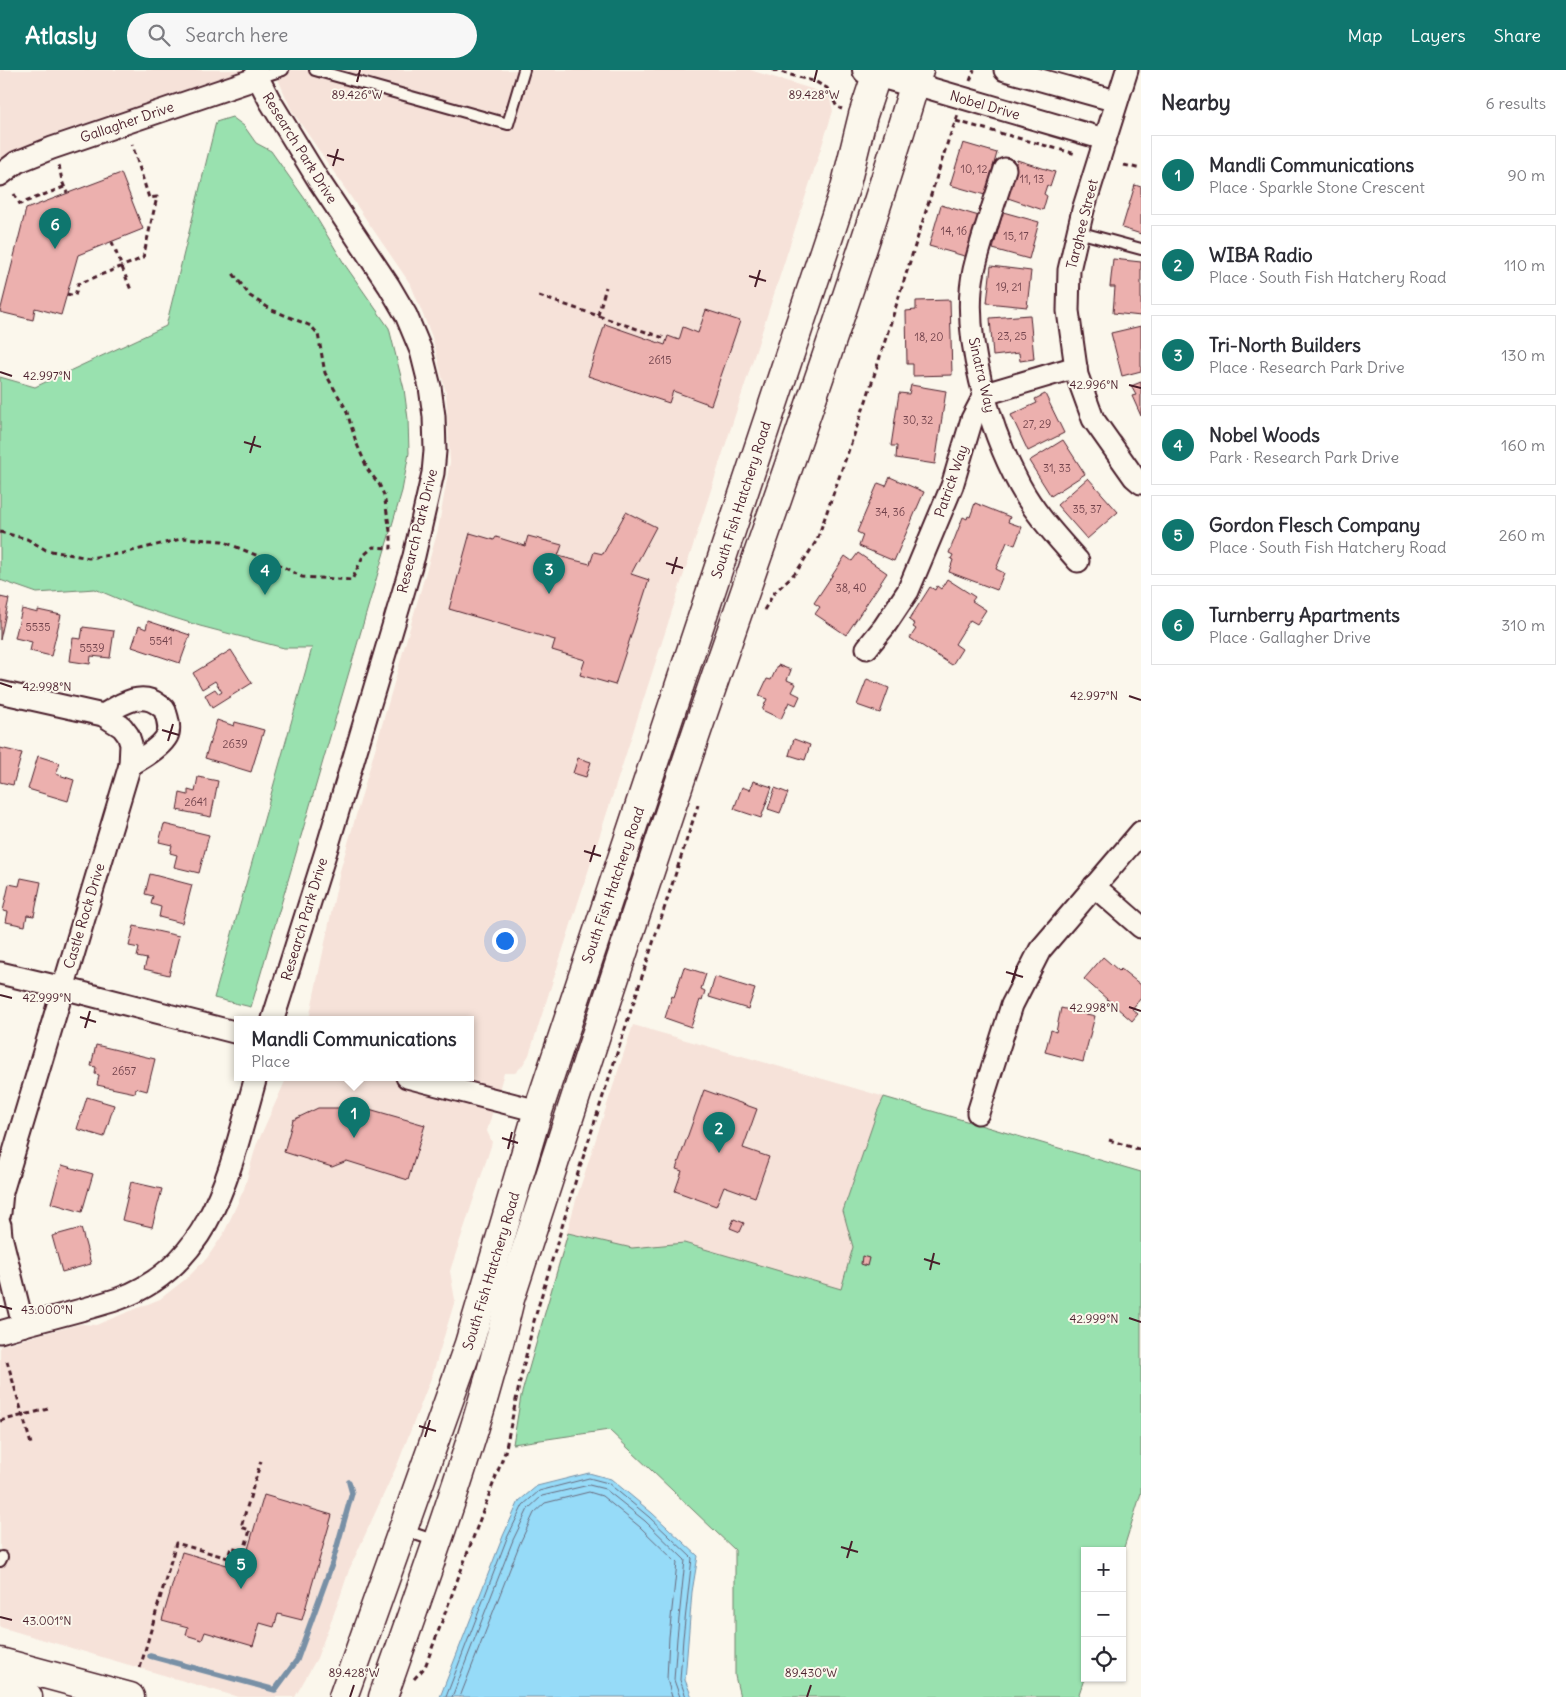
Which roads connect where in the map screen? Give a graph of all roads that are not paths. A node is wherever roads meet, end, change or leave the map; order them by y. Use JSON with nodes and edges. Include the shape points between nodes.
{"nodes":[{"id":1,"x":283,"y":70,"type":"edge"},
{"id":2,"x":315,"y":70,"type":"edge"},
{"id":3,"x":524,"y":70,"type":"edge"},
{"id":4,"x":1005,"y":70,"type":"edge"},
{"id":5,"x":1127,"y":70,"type":"edge"},
{"id":6,"x":873,"y":71,"type":"edge"},
{"id":7,"x":257,"y":74,"type":"edge"},
{"id":8,"x":917,"y":77,"type":"edge"},
{"id":9,"x":1116,"y":101,"type":"junction"},
{"id":10,"x":1104,"y":139,"type":"junction"},
{"id":11,"x":1005,"y":169,"type":"dead end"},
{"id":12,"x":0,"y":175,"type":"edge"},
{"id":13,"x":1078,"y":232,"type":"junction"},
{"id":14,"x":1141,"y":249,"type":"edge"},
{"id":15,"x":1076,"y":367,"type":"junction"},
{"id":16,"x":985,"y":394,"type":"junction"},
{"id":17,"x":1141,"y":483,"type":"edge"},
{"id":18,"x":1078,"y":561,"type":"dead end"},
{"id":19,"x":868,"y":648,"type":"dead end"},
{"id":20,"x":0,"y":692,"type":"edge"},
{"id":21,"x":103,"y":715,"type":"junction"},
{"id":22,"x":130,"y":765,"type":"junction"},
{"id":23,"x":1141,"y":832,"type":"edge"},
{"id":24,"x":1094,"y":886,"type":"junction"},
{"id":25,"x":1141,"y":927,"type":"edge"},
{"id":26,"x":0,"y":973,"type":"edge"},
{"id":27,"x":63,"y":988,"type":"junction"},
{"id":28,"x":274,"y":1016,"type":"edge"},
{"id":29,"x":234,"y":1032,"type":"edge"},
{"id":30,"x":255,"y":1081,"type":"edge"},
{"id":31,"x":422,"y":1081,"type":"edge"},
{"id":32,"x":538,"y":1111,"type":"junction"},
{"id":33,"x":978,"y":1113,"type":"dead end"},
{"id":34,"x":0,"y":1213,"type":"edge"},
{"id":35,"x":0,"y":1225,"type":"edge"},
{"id":36,"x":23,"y":1325,"type":"junction"},
{"id":37,"x":0,"y":1332,"type":"edge"},
{"id":38,"x":403,"y":1530,"type":"junction"},
{"id":39,"x":437,"y":1542,"type":"junction"},
{"id":40,"x":0,"y":1662,"type":"edge"},
{"id":41,"x":0,"y":1689,"type":"edge"},
{"id":42,"x":28,"y":1697,"type":"edge"},
{"id":43,"x":130,"y":1697,"type":"edge"},
{"id":44,"x":342,"y":1697,"type":"edge"},
{"id":45,"x":384,"y":1697,"type":"edge"}],
"edges":[{"from":1,"to":7,"type":"lane"},
{"from":2,"to":3,"type":"lane","via":[[508,124]]},
{"from":4,"to":9,"type":"street"},
{"from":5,"to":9,"type":"street","name":"Targhee Street"},
{"from":6,"to":8,"type":"street","name":"Nobel Drive"},
{"from":6,"to":32,"type":"main road","name":"South Fish Hatchery Road","via":[[845,188]]},
{"from":7,"to":12,"type":"street","name":"Gallagher Drive","via":[[52,148],[17,162]]},
{"from":7,"to":28,"type":"street","name":"Research Park Drive","via":[[314,173],[406,315],[421,352],[430,387],[435,451],[414,556]]},
{"from":8,"to":10,"type":"street","name":"Nobel Drive"},
{"from":8,"to":39,"type":"main road","name":"South Fish Hatchery Road","via":[[646,880],[510,1299],[497,1354]]},
{"from":9,"to":10,"type":"street","name":"Targhee Street"},
{"from":10,"to":13,"type":"street","name":"Targhee Street"},
{"from":11,"to":16,"type":"street","name":"Sinatra Way","via":[[974,271],[970,308],[973,345]]},
{"from":13,"to":14,"type":"lane"},
{"from":13,"to":15,"type":"street","name":"Targhee Street","via":[[1069,270],[1068,294]]},
{"from":15,"to":16,"type":"street"},
{"from":15,"to":17,"type":"street","name":"Targhee Street","via":[[1093,419]]},
{"from":16,"to":18,"type":"street","name":"Sinatra Way","via":[[996,436],[1020,486],[1041,518]]},
{"from":16,"to":19,"type":"street","name":"Patrick Way","via":[[972,419],[952,486],[908,591]]},
{"from":20,"to":21,"type":"street"},
{"from":21,"to":22,"type":"street","name":"Castle Rock Drive","via":[[128,735]]},
{"from":21,"to":22,"type":"street","via":[[139,698],[154,701],[165,710],[169,722],[167,736],[154,750]]},
{"from":22,"to":27,"type":"street","name":"Castle Rock Drive"},
{"from":23,"to":24,"type":"street"},
{"from":24,"to":25,"type":"street"},
{"from":24,"to":33,"type":"street","via":[[1040,950],[1012,1005]]},
{"from":26,"to":27,"type":"street"},
{"from":27,"to":29,"type":"street"},
{"from":27,"to":34,"type":"street","name":"Castle Rock Drive","via":[[2,1192]]},
{"from":30,"to":36,"type":"street","via":[[220,1196],[188,1252],[166,1273],[118,1299]]},
{"from":31,"to":32,"type":"street"},
{"from":32,"to":38,"type":"main road","name":"South Fish Hatchery Road","via":[[470,1344]]},
{"from":35,"to":36,"type":"street"},
{"from":36,"to":37,"type":"street"},
{"from":38,"to":39,"type":"lane"},
{"from":38,"to":44,"type":"main road","name":"South Fish Hatchery Road"},
{"from":39,"to":45,"type":"main road","name":"South Fish Hatchery Road"},
{"from":40,"to":43,"type":"main road"},
{"from":41,"to":42,"type":"main road"}]}
